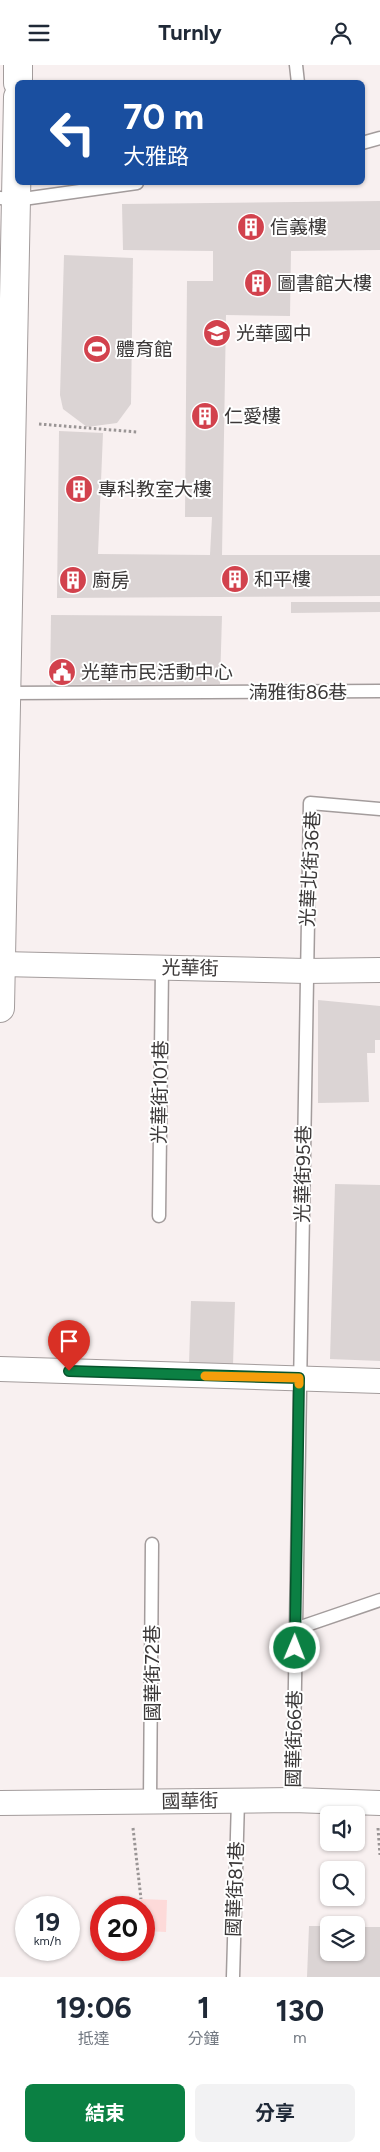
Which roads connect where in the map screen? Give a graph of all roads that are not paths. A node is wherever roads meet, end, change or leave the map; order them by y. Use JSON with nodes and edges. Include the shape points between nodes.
{"nodes":[{"id":1,"x":18,"y":65,"type":"edge"},
{"id":2,"x":296,"y":65,"type":"edge"},
{"id":3,"x":18,"y":80,"type":"edge"},
{"id":4,"x":298,"y":80,"type":"edge"},
{"id":5,"x":15,"y":128,"type":"edge"},
{"id":6,"x":380,"y":139,"type":"edge"},
{"id":7,"x":365,"y":142,"type":"edge"},
{"id":8,"x":121,"y":185,"type":"edge"},
{"id":9,"x":8,"y":199,"type":"edge"},
{"id":10,"x":7,"y":265,"type":"edge"},
{"id":11,"x":380,"y":691,"type":"edge"},
{"id":12,"x":4,"y":699,"type":"edge"},
{"id":13,"x":380,"y":809,"type":"edge"},
{"id":14,"x":1,"y":964,"type":"edge"},
{"id":15,"x":162,"y":968,"type":"junction"},
{"id":16,"x":380,"y":970,"type":"edge"},
{"id":17,"x":306,"y":971,"type":"junction"},
{"id":18,"x":0,"y":1008,"type":"edge"},
{"id":19,"x":159,"y":1216,"type":"dead end"},
{"id":20,"x":0,"y":1369,"type":"edge"},
{"id":21,"x":299,"y":1378,"type":"junction"},
{"id":22,"x":380,"y":1381,"type":"edge"},
{"id":23,"x":152,"y":1544,"type":"dead end"},
{"id":24,"x":380,"y":1600,"type":"edge"},
{"id":25,"x":295,"y":1629,"type":"junction"},
{"id":26,"x":238,"y":1800,"type":"junction"},
{"id":27,"x":293,"y":1800,"type":"junction"},
{"id":28,"x":140,"y":1801,"type":"junction"},
{"id":29,"x":0,"y":1803,"type":"edge"},
{"id":30,"x":380,"y":1803,"type":"edge"},
{"id":31,"x":233,"y":1977,"type":"edge"}],
"edges":[{"from":1,"to":3,"type":"street"},
{"from":2,"to":4,"type":"lane"},
{"from":5,"to":9,"type":"street"},
{"from":6,"to":7,"type":"lane"},
{"from":8,"to":9,"type":"lane"},
{"from":9,"to":10,"type":"street"},
{"from":10,"to":12,"type":"street","via":[[11,425]]},
{"from":11,"to":12,"type":"lane","name":"湳雅街86巷"},
{"from":12,"to":14,"type":"street"},
{"from":13,"to":17,"type":"lane","name":"光華北街36巷","via":[[310,803]]},
{"from":14,"to":15,"type":"street","name":"光華街"},
{"from":14,"to":18,"type":"street"},
{"from":15,"to":17,"type":"street","name":"光華街"},
{"from":15,"to":19,"type":"lane","name":"光華街101巷"},
{"from":16,"to":17,"type":"street","name":"光華街"},
{"from":17,"to":21,"type":"lane","name":"光華街95巷"},
{"from":20,"to":21,"type":"street"},
{"from":21,"to":22,"type":"street"},
{"from":21,"to":25,"type":"lane","name":"國華街66巷"},
{"from":23,"to":28,"type":"lane","name":"國華街72巷"},
{"from":24,"to":25,"type":"lane"},
{"from":25,"to":27,"type":"lane","name":"國華街66巷"},
{"from":26,"to":27,"type":"street","name":"國華街"},
{"from":26,"to":28,"type":"street","name":"國華街"},
{"from":26,"to":31,"type":"lane","name":"國華街81巷"},
{"from":27,"to":30,"type":"street","name":"國華街"},
{"from":28,"to":29,"type":"street","name":"國華街"}]}
